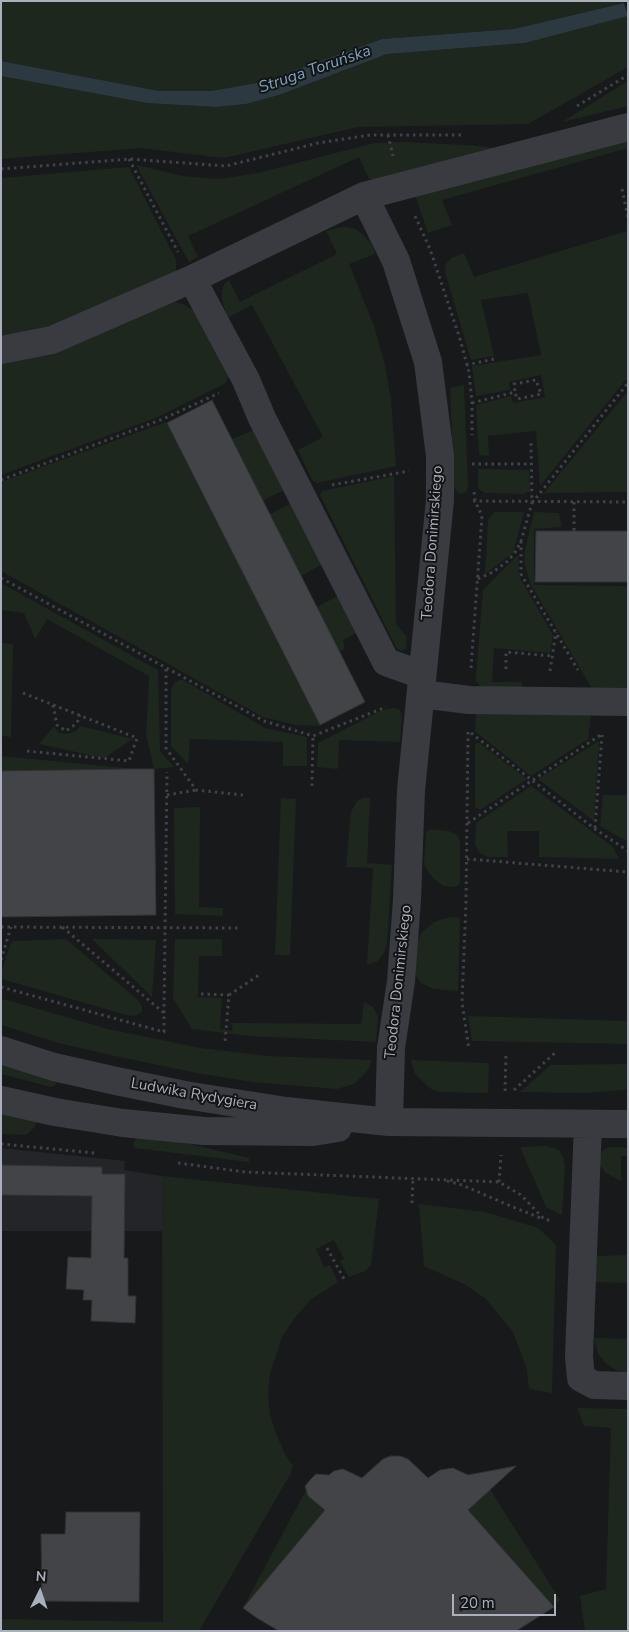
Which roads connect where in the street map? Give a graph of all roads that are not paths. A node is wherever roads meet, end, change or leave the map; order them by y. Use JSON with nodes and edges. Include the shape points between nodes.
{"nodes":[{"id":1,"x":628,"y":127,"type":"edge"},
{"id":2,"x":364,"y":196,"type":"junction"},
{"id":3,"x":192,"y":280,"type":"junction"},
{"id":4,"x":1,"y":350,"type":"edge"},
{"id":5,"x":422,"y":684,"type":"junction"},
{"id":6,"x":628,"y":702,"type":"edge"},
{"id":7,"x":1,"y":1050,"type":"edge"},
{"id":8,"x":1,"y":1100,"type":"edge"},
{"id":9,"x":390,"y":1122,"type":"junction"},
{"id":10,"x":588,"y":1124,"type":"junction"},
{"id":11,"x":628,"y":1124,"type":"edge"},
{"id":12,"x":628,"y":1386,"type":"edge"}],
"edges":[{"from":1,"to":2,"type":"street"},
{"from":2,"to":3,"type":"street"},
{"from":2,"to":5,"type":"street","name":"Teodora Donimirskiego","via":[[396,261],[428,362],[435,409],[440,500]]},
{"from":3,"to":4,"type":"street","via":[[52,340]]},
{"from":3,"to":5,"type":"street","via":[[246,380],[262,418],[386,662]]},
{"from":5,"to":6,"type":"street","via":[[469,700]]},
{"from":5,"to":9,"type":"street","name":"Teodora Donimirskiego","via":[[410,790],[401,981],[391,1048]]},
{"from":7,"to":9,"type":"street","name":"Ludwika Rydygiera","via":[[54,1066],[185,1095]]},
{"from":8,"to":9,"type":"street","name":"Ludwika Rydygiera","via":[[123,1123],[204,1131],[313,1132]]},
{"from":9,"to":10,"type":"street","name":"Ludwika Rydygiera"},
{"from":10,"to":11,"type":"street","name":"Ludwika Rydygiera"},
{"from":10,"to":12,"type":"street","via":[[579,1356],[581,1378],[594,1385]]}]}
